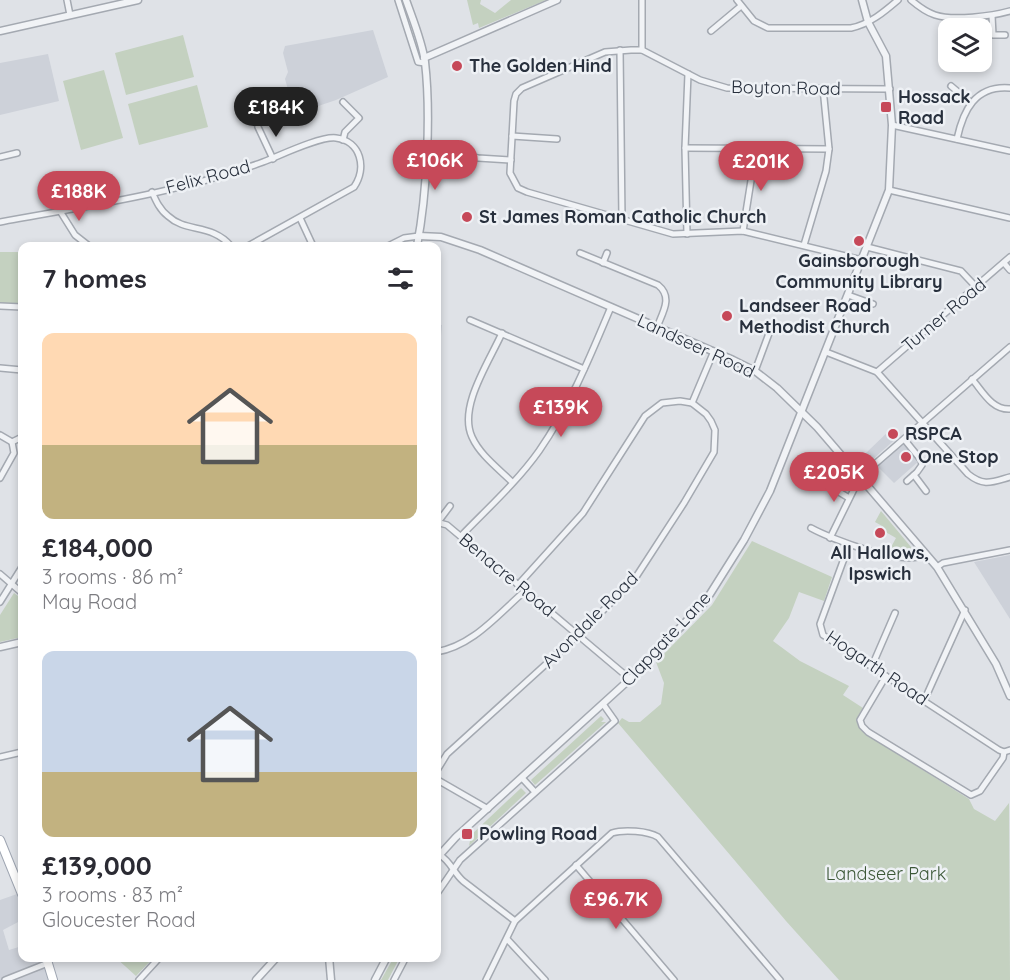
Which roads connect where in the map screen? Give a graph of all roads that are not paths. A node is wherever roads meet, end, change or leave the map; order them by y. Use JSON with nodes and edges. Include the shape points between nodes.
{"nodes":[{"id":1,"x":67,"y":0,"type":"edge"},
{"id":2,"x":138,"y":0,"type":"edge"},
{"id":3,"x":398,"y":0,"type":"edge"},
{"id":4,"x":406,"y":0,"type":"edge"},
{"id":5,"x":557,"y":0,"type":"edge"},
{"id":6,"x":642,"y":0,"type":"edge"},
{"id":7,"x":737,"y":0,"type":"edge"},
{"id":8,"x":862,"y":0,"type":"edge"},
{"id":9,"x":898,"y":0,"type":"edge"},
{"id":10,"x":911,"y":0,"type":"edge"},
{"id":11,"x":126,"y":2,"type":"edge"},
{"id":12,"x":741,"y":6,"type":"junction"},
{"id":13,"x":1010,"y":11,"type":"edge"},
{"id":14,"x":70,"y":15,"type":"junction"},
{"id":15,"x":992,"y":16,"type":"junction"},
{"id":16,"x":868,"y":22,"type":"junction"},
{"id":17,"x":0,"y":31,"type":"edge"},
{"id":18,"x":711,"y":31,"type":"dead end"},
{"id":19,"x":993,"y":35,"type":"junction"},
{"id":20,"x":1005,"y":35,"type":"dead end"},
{"id":21,"x":994,"y":42,"type":"dead end"},
{"id":22,"x":620,"y":50,"type":"junction"},
{"id":23,"x":642,"y":50,"type":"junction"},
{"id":24,"x":424,"y":60,"type":"junction"},
{"id":25,"x":688,"y":74,"type":"junction"},
{"id":26,"x":951,"y":86,"type":"dead end"},
{"id":27,"x":823,"y":88,"type":"junction"},
{"id":28,"x":1010,"y":88,"type":"edge"},
{"id":29,"x":890,"y":89,"type":"junction"},
{"id":30,"x":343,"y":102,"type":"dead end"},
{"id":31,"x":971,"y":103,"type":"junction"},
{"id":32,"x":892,"y":125,"type":"junction"},
{"id":33,"x":258,"y":127,"type":"dead end"},
{"id":34,"x":512,"y":136,"type":"junction"},
{"id":35,"x":557,"y":139,"type":"dead end"},
{"id":36,"x":343,"y":140,"type":"junction"},
{"id":37,"x":957,"y":140,"type":"junction"},
{"id":38,"x":426,"y":144,"type":"junction"},
{"id":39,"x":685,"y":148,"type":"junction"},
{"id":40,"x":756,"y":149,"type":"junction"},
{"id":41,"x":829,"y":149,"type":"junction"},
{"id":42,"x":1010,"y":151,"type":"edge"},
{"id":43,"x":16,"y":153,"type":"dead end"},
{"id":44,"x":0,"y":157,"type":"edge"},
{"id":45,"x":273,"y":159,"type":"junction"},
{"id":46,"x":511,"y":160,"type":"junction"},
{"id":47,"x":889,"y":190,"type":"junction"},
{"id":48,"x":152,"y":192,"type":"junction"},
{"id":49,"x":60,"y":211,"type":"junction"},
{"id":50,"x":300,"y":218,"type":"junction"},
{"id":51,"x":1010,"y":218,"type":"edge"},
{"id":52,"x":622,"y":220,"type":"junction"},
{"id":53,"x":0,"y":222,"type":"edge"},
{"id":54,"x":743,"y":231,"type":"junction"},
{"id":55,"x":687,"y":234,"type":"junction"},
{"id":56,"x":419,"y":236,"type":"junction"},
{"id":57,"x":84,"y":242,"type":"edge"},
{"id":58,"x":227,"y":242,"type":"edge"},
{"id":59,"x":255,"y":242,"type":"edge"},
{"id":60,"x":311,"y":242,"type":"edge"},
{"id":61,"x":396,"y":242,"type":"edge"},
{"id":62,"x":418,"y":242,"type":"edge"},
{"id":63,"x":804,"y":246,"type":"junction"},
{"id":64,"x":867,"y":247,"type":"junction"},
{"id":65,"x":580,"y":253,"type":"dead end"},
{"id":66,"x":607,"y":254,"type":"dead end"},
{"id":67,"x":1010,"y":257,"type":"edge"},
{"id":68,"x":862,"y":260,"type":"junction"},
{"id":69,"x":603,"y":263,"type":"junction"},
{"id":70,"x":1004,"y":263,"type":"junction"},
{"id":71,"x":1010,"y":270,"type":"edge"},
{"id":72,"x":977,"y":288,"type":"junction"},
{"id":73,"x":848,"y":295,"type":"junction"},
{"id":74,"x":873,"y":304,"type":"dead end"},
{"id":75,"x":0,"y":306,"type":"edge"},
{"id":76,"x":18,"y":307,"type":"edge"},
{"id":77,"x":611,"y":307,"type":"junction"},
{"id":78,"x":470,"y":320,"type":"dead end"},
{"id":79,"x":657,"y":327,"type":"junction"},
{"id":80,"x":771,"y":328,"type":"dead end"},
{"id":81,"x":502,"y":333,"type":"junction"},
{"id":82,"x":1010,"y":347,"type":"edge"},
{"id":83,"x":714,"y":351,"type":"junction"},
{"id":84,"x":826,"y":352,"type":"junction"},
{"id":85,"x":0,"y":368,"type":"edge"},
{"id":86,"x":584,"y":369,"type":"junction"},
{"id":87,"x":18,"y":370,"type":"edge"},
{"id":88,"x":755,"y":371,"type":"junction"},
{"id":89,"x":877,"y":372,"type":"junction"},
{"id":90,"x":972,"y":380,"type":"junction"},
{"id":91,"x":692,"y":403,"type":"junction"},
{"id":92,"x":1010,"y":409,"type":"edge"},
{"id":93,"x":802,"y":411,"type":"junction"},
{"id":94,"x":922,"y":423,"type":"junction"},
{"id":95,"x":0,"y":435,"type":"edge"},
{"id":96,"x":18,"y":439,"type":"edge"},
{"id":97,"x":904,"y":439,"type":"junction"},
{"id":98,"x":12,"y":442,"type":"junction"},
{"id":99,"x":817,"y":451,"type":"dead end"},
{"id":100,"x":914,"y":475,"type":"junction"},
{"id":101,"x":860,"y":477,"type":"junction"},
{"id":102,"x":1010,"y":477,"type":"edge"},
{"id":103,"x":0,"y":478,"type":"edge"},
{"id":104,"x":907,"y":481,"type":"dead end"},
{"id":105,"x":512,"y":482,"type":"junction"},
{"id":106,"x":926,"y":491,"type":"dead end"},
{"id":107,"x":849,"y":498,"type":"junction"},
{"id":108,"x":450,"y":506,"type":"dead end"},
{"id":109,"x":441,"y":517,"type":"edge"},
{"id":110,"x":441,"y":523,"type":"edge"},
{"id":111,"x":811,"y":528,"type":"dead end"},
{"id":112,"x":461,"y":537,"type":"junction"},
{"id":113,"x":830,"y":538,"type":"junction"},
{"id":114,"x":849,"y":545,"type":"junction"},
{"id":115,"x":1010,"y":550,"type":"edge"},
{"id":116,"x":926,"y":554,"type":"junction"},
{"id":117,"x":937,"y":567,"type":"junction"},
{"id":118,"x":0,"y":574,"type":"edge"},
{"id":119,"x":18,"y":574,"type":"edge"},
{"id":120,"x":12,"y":584,"type":"junction"},
{"id":121,"x":518,"y":585,"type":"junction"},
{"id":122,"x":18,"y":589,"type":"edge"},
{"id":123,"x":525,"y":591,"type":"junction"},
{"id":124,"x":0,"y":602,"type":"edge"},
{"id":125,"x":965,"y":610,"type":"junction"},
{"id":126,"x":895,"y":613,"type":"dead end"},
{"id":127,"x":578,"y":635,"type":"junction"},
{"id":128,"x":18,"y":643,"type":"edge"},
{"id":129,"x":0,"y":647,"type":"edge"},
{"id":130,"x":441,"y":651,"type":"edge"},
{"id":131,"x":872,"y":666,"type":"junction"},
{"id":132,"x":886,"y":676,"type":"junction"},
{"id":133,"x":630,"y":679,"type":"junction"},
{"id":134,"x":1010,"y":696,"type":"edge"},
{"id":135,"x":924,"y":701,"type":"junction"},
{"id":136,"x":603,"y":704,"type":"junction"},
{"id":137,"x":1007,"y":751,"type":"edge"},
{"id":138,"x":18,"y":753,"type":"edge"},
{"id":139,"x":0,"y":757,"type":"edge"},
{"id":140,"x":441,"y":764,"type":"edge"},
{"id":141,"x":522,"y":777,"type":"junction"},
{"id":142,"x":441,"y":782,"type":"edge"},
{"id":143,"x":535,"y":792,"type":"junction"},
{"id":144,"x":488,"y":809,"type":"junction"},
{"id":145,"x":1,"y":845,"type":"edge"},
{"id":146,"x":441,"y":854,"type":"edge"},
{"id":147,"x":441,"y":858,"type":"edge"},
{"id":148,"x":576,"y":865,"type":"junction"},
{"id":149,"x":453,"y":869,"type":"junction"},
{"id":150,"x":18,"y":885,"type":"edge"},
{"id":151,"x":441,"y":887,"type":"edge"},
{"id":152,"x":515,"y":921,"type":"junction"},
{"id":153,"x":507,"y":939,"type":"junction"},
{"id":154,"x":43,"y":962,"type":"edge"},
{"id":155,"x":48,"y":962,"type":"edge"},
{"id":156,"x":155,"y":962,"type":"edge"},
{"id":157,"x":272,"y":962,"type":"edge"},
{"id":158,"x":329,"y":962,"type":"edge"},
{"id":159,"x":384,"y":962,"type":"edge"},
{"id":160,"x":403,"y":962,"type":"edge"},
{"id":161,"x":5,"y":980,"type":"edge"},
{"id":162,"x":53,"y":980,"type":"edge"},
{"id":163,"x":139,"y":980,"type":"edge"},
{"id":164,"x":256,"y":980,"type":"edge"},
{"id":165,"x":331,"y":980,"type":"edge"},
{"id":166,"x":375,"y":980,"type":"edge"},
{"id":167,"x":394,"y":980,"type":"edge"},
{"id":168,"x":486,"y":980,"type":"edge"},
{"id":169,"x":545,"y":980,"type":"edge"},
{"id":170,"x":675,"y":980,"type":"edge"},
{"id":171,"x":780,"y":980,"type":"edge"}],
"edges":[{"from":1,"to":14,"type":"street"},
{"from":2,"to":11,"type":"street"},
{"from":3,"to":24,"type":"street","via":[[418,63]]},
{"from":4,"to":24,"type":"street"},
{"from":5,"to":24,"type":"street"},
{"from":6,"to":23,"type":"street"},
{"from":7,"to":12,"type":"street"},
{"from":8,"to":16,"type":"street","name":"Clapgate Lane"},
{"from":9,"to":16,"type":"street"},
{"from":10,"to":15,"type":"street","via":[[934,15]]},
{"from":11,"to":14,"type":"street"},
{"from":12,"to":16,"type":"street","via":[[754,21],[768,28],[851,28]]},
{"from":12,"to":18,"type":"street"},
{"from":13,"to":15,"type":"street"},
{"from":14,"to":17,"type":"street"},
{"from":15,"to":19,"type":"street"},
{"from":16,"to":29,"type":"street","name":"Clapgate Lane","via":[[884,48]]},
{"from":19,"to":20,"type":"street"},
{"from":19,"to":21,"type":"street"},
{"from":22,"to":23,"type":"street","name":"Boyton Road"},
{"from":22,"to":34,"type":"street","name":"Boyton Road","via":[[604,52],[522,88],[514,101]]},
{"from":22,"to":52,"type":"street"},
{"from":23,"to":25,"type":"street","name":"Boyton Road"},
{"from":24,"to":38,"type":"street"},
{"from":25,"to":27,"type":"street","name":"Boyton Road","via":[[726,88]]},
{"from":25,"to":39,"type":"street"},
{"from":26,"to":31,"type":"street"},
{"from":27,"to":29,"type":"street","name":"Boyton Road"},
{"from":27,"to":41,"type":"street"},
{"from":28,"to":31,"type":"street","via":[[986,92]]},
{"from":29,"to":32,"type":"street","name":"Clapgate Lane"},
{"from":30,"to":36,"type":"street","via":[[359,118],[345,132]]},
{"from":31,"to":37,"type":"street"},
{"from":32,"to":37,"type":"street"},
{"from":32,"to":47,"type":"street","name":"Clapgate Lane"},
{"from":33,"to":45,"type":"street"},
{"from":34,"to":35,"type":"street"},
{"from":34,"to":46,"type":"street","name":"Boyton Road"},
{"from":36,"to":45,"type":"street","name":"Felix Road","via":[[326,138]]},
{"from":36,"to":50,"type":"street","via":[[360,157],[360,176],[354,187]]},
{"from":37,"to":42,"type":"street"},
{"from":38,"to":46,"type":"street","via":[[478,158]]},
{"from":38,"to":56,"type":"street"},
{"from":39,"to":40,"type":"street"},
{"from":39,"to":55,"type":"street"},
{"from":40,"to":41,"type":"street"},
{"from":40,"to":54,"type":"street"},
{"from":41,"to":63,"type":"street"},
{"from":43,"to":44,"type":"street"},
{"from":45,"to":48,"type":"street","name":"Felix Road"},
{"from":46,"to":52,"type":"street","name":"Boyton Road","via":[[510,173],[518,188]]},
{"from":47,"to":51,"type":"street"},
{"from":47,"to":64,"type":"street","name":"Clapgate Lane"},
{"from":48,"to":49,"type":"street","name":"Felix Road"},
{"from":48,"to":58,"type":"street","via":[[176,222],[210,231]]},
{"from":49,"to":53,"type":"street","name":"Felix Road"},
{"from":49,"to":57,"type":"street"},
{"from":50,"to":59,"type":"street"},
{"from":50,"to":60,"type":"street"},
{"from":52,"to":55,"type":"street"},
{"from":54,"to":55,"type":"street"},
{"from":54,"to":63,"type":"street"},
{"from":56,"to":61,"type":"street"},
{"from":56,"to":62,"type":"street"},
{"from":56,"to":77,"type":"street","name":"Landseer Road","via":[[457,241]]},
{"from":63,"to":68,"type":"street"},
{"from":64,"to":68,"type":"street","name":"Clapgate Lane"},
{"from":64,"to":72,"type":"street","via":[[961,271]]},
{"from":65,"to":69,"type":"street"},
{"from":66,"to":69,"type":"street"},
{"from":67,"to":70,"type":"street","name":"Turner Road"},
{"from":68,"to":73,"type":"street","name":"Clapgate Lane"},
{"from":69,"to":79,"type":"street","via":[[663,288],[667,300]]},
{"from":70,"to":71,"type":"street"},
{"from":70,"to":72,"type":"street","name":"Turner Road"},
{"from":72,"to":89,"type":"street","name":"Turner Road"},
{"from":73,"to":74,"type":"street"},
{"from":73,"to":84,"type":"street","name":"Clapgate Lane"},
{"from":75,"to":76,"type":"street"},
{"from":77,"to":79,"type":"street","name":"Landseer Road"},
{"from":77,"to":86,"type":"street"},
{"from":78,"to":81,"type":"street"},
{"from":79,"to":83,"type":"street","name":"Landseer Road"},
{"from":80,"to":88,"type":"street"},
{"from":81,"to":86,"type":"street"},
{"from":81,"to":105,"type":"street","via":[[470,403],[468,425],[478,447]]},
{"from":82,"to":90,"type":"street"},
{"from":83,"to":88,"type":"street","name":"Landseer Road"},
{"from":83,"to":91,"type":"street"},
{"from":84,"to":89,"type":"street"},
{"from":84,"to":93,"type":"street","name":"Clapgate Lane"},
{"from":85,"to":87,"type":"street"},
{"from":86,"to":105,"type":"street","via":[[574,394],[539,451]]},
{"from":88,"to":93,"type":"street","name":"Landseer Road"},
{"from":89,"to":94,"type":"street"},
{"from":90,"to":92,"type":"street","via":[[993,405]]},
{"from":90,"to":94,"type":"street"},
{"from":91,"to":121,"type":"street","via":[[662,403],[645,417],[583,513]]},
{"from":91,"to":127,"type":"street","name":"Avondale Road","via":[[711,420],[715,430],[714,452],[634,580]]},
{"from":93,"to":101,"type":"street","name":"Landseer Road"},
{"from":93,"to":133,"type":"street","name":"Clapgate Lane","via":[[770,491],[705,602]]},
{"from":94,"to":97,"type":"street"},
{"from":94,"to":102,"type":"street","via":[[975,480],[986,484]]},
{"from":95,"to":98,"type":"street"},
{"from":96,"to":98,"type":"street"},
{"from":97,"to":100,"type":"street","via":[[921,460],[921,468]]},
{"from":97,"to":101,"type":"street"},
{"from":98,"to":103,"type":"street","via":[[14,453]]},
{"from":99,"to":107,"type":"street","via":[[819,459],[836,471],[839,492]]},
{"from":100,"to":104,"type":"street"},
{"from":100,"to":106,"type":"street"},
{"from":101,"to":107,"type":"street"},
{"from":101,"to":116,"type":"street","name":"Landseer Road"},
{"from":105,"to":112,"type":"street"},
{"from":107,"to":113,"type":"street"},
{"from":108,"to":109,"type":"street"},
{"from":110,"to":112,"type":"street","name":"Benacre Road"},
{"from":111,"to":113,"type":"street"},
{"from":112,"to":121,"type":"street","name":"Benacre Road"},
{"from":113,"to":114,"type":"street"},
{"from":114,"to":116,"type":"street","via":[[917,558]]},
{"from":114,"to":131,"type":"street","name":"Hogarth Road","via":[[820,629],[823,635]]},
{"from":115,"to":117,"type":"street"},
{"from":116,"to":117,"type":"street","name":"Landseer Road"},
{"from":117,"to":125,"type":"street","name":"Landseer Road"},
{"from":118,"to":120,"type":"street"},
{"from":119,"to":120,"type":"street"},
{"from":120,"to":122,"type":"street"},
{"from":120,"to":124,"type":"street"},
{"from":121,"to":123,"type":"street","name":"Benacre Road"},
{"from":123,"to":127,"type":"street","name":"Benacre Road"},
{"from":123,"to":130,"type":"street","via":[[468,641]]},
{"from":125,"to":134,"type":"street","name":"Landseer Road"},
{"from":125,"to":135,"type":"street"},
{"from":126,"to":131,"type":"street"},
{"from":127,"to":133,"type":"street","name":"Benacre Road"},
{"from":127,"to":140,"type":"street","name":"Avondale Road","via":[[447,754]]},
{"from":128,"to":129,"type":"street"},
{"from":131,"to":132,"type":"street","name":"Hogarth Road"},
{"from":132,"to":135,"type":"street","name":"Hogarth Road"},
{"from":132,"to":137,"type":"street","via":[[860,720],[868,732],[970,795],[981,791]]},
{"from":133,"to":136,"type":"street","name":"Clapgate Lane"},
{"from":135,"to":137,"type":"street","name":"Hogarth Road"},
{"from":136,"to":141,"type":"street","name":"Clapgate Lane"},
{"from":136,"to":143,"type":"street","via":[[615,721]]},
{"from":138,"to":139,"type":"street"},
{"from":141,"to":143,"type":"street"},
{"from":141,"to":144,"type":"street","name":"Clapgate Lane"},
{"from":142,"to":144,"type":"street"},
{"from":143,"to":149,"type":"street"},
{"from":144,"to":146,"type":"street","name":"Clapgate Lane"},
{"from":145,"to":150,"type":"main road"},
{"from":147,"to":149,"type":"street","via":[[448,860]]},
{"from":148,"to":152,"type":"street"},
{"from":148,"to":170,"type":"street"},
{"from":148,"to":171,"type":"street","via":[[612,833],[655,835]]},
{"from":149,"to":151,"type":"street"},
{"from":149,"to":152,"type":"street","via":[[462,881]]},
{"from":152,"to":153,"type":"street"},
{"from":153,"to":168,"type":"street"},
{"from":153,"to":169,"type":"street"},
{"from":154,"to":161,"type":"street"},
{"from":155,"to":162,"type":"main road"},
{"from":156,"to":163,"type":"street"},
{"from":157,"to":164,"type":"street"},
{"from":158,"to":165,"type":"street"},
{"from":159,"to":166,"type":"street"},
{"from":160,"to":167,"type":"street"}]}
